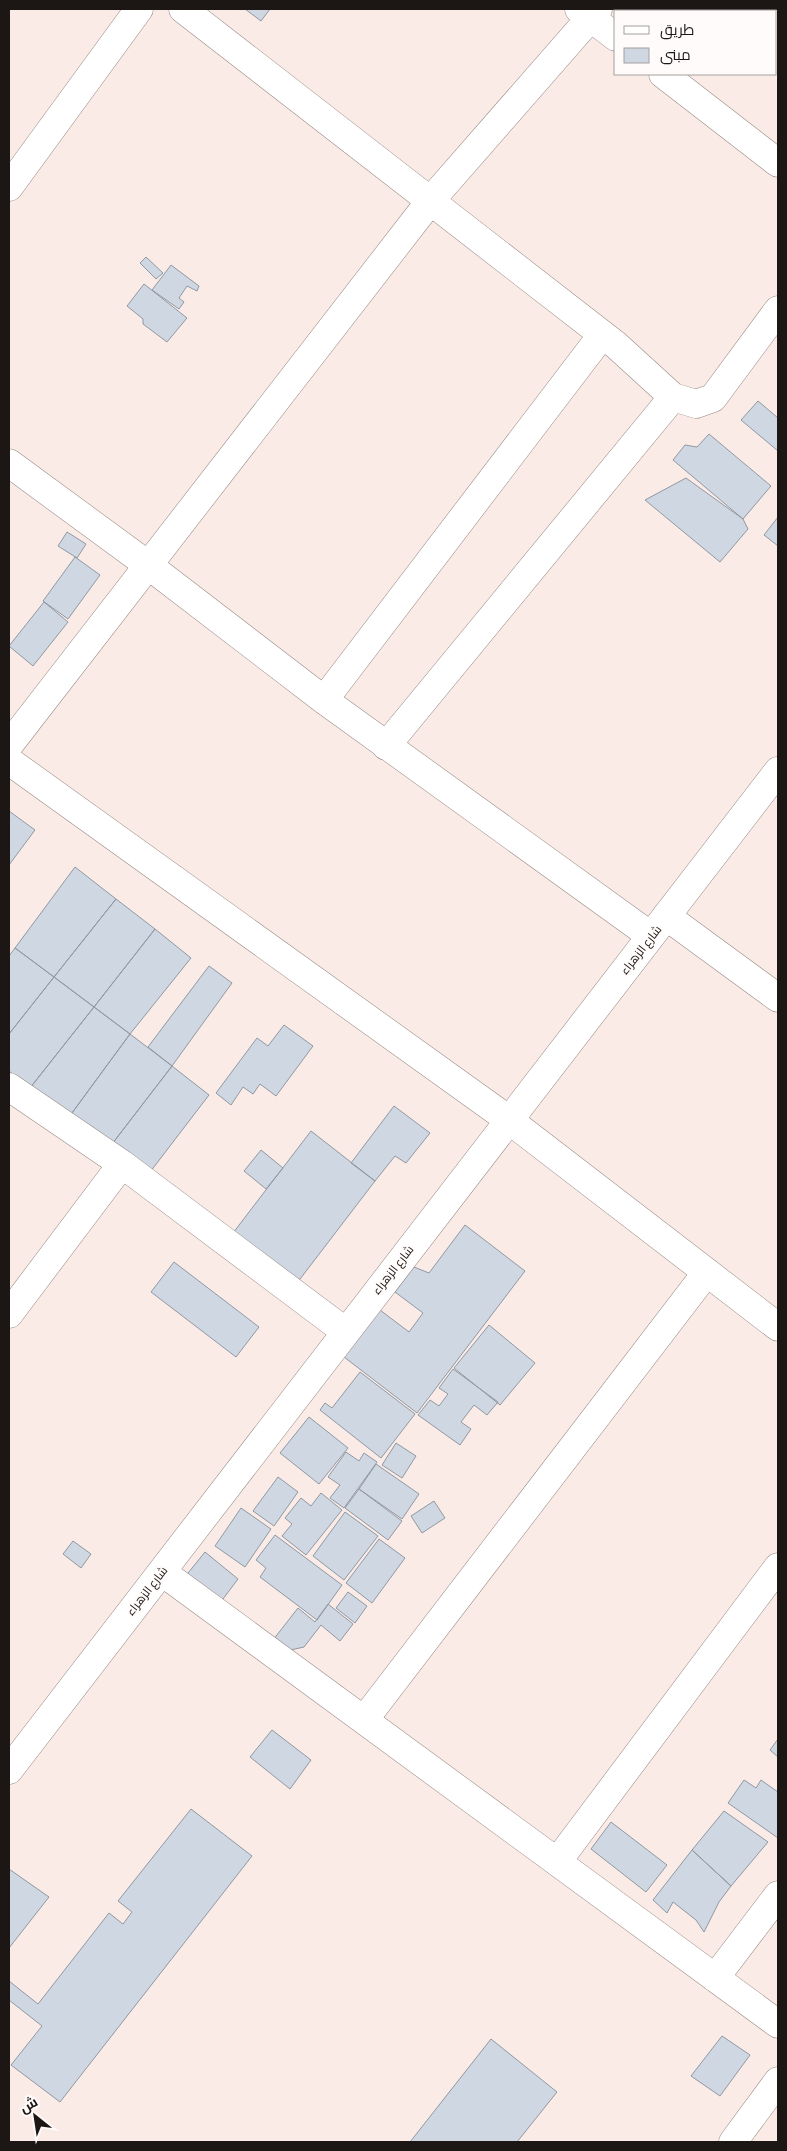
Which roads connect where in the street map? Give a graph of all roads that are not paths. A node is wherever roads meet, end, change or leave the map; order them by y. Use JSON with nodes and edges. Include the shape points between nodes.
{"nodes":[{"id":1,"x":139,"y":9,"type":"edge"},
{"id":2,"x":183,"y":9,"type":"edge"},
{"id":3,"x":589,"y":12,"type":"edge"},
{"id":4,"x":614,"y":36,"type":"edge"},
{"id":5,"x":664,"y":75,"type":"edge"},
{"id":6,"x":778,"y":163,"type":"edge"},
{"id":7,"x":9,"y":186,"type":"edge"},
{"id":8,"x":431,"y":200,"type":"junction"},
{"id":9,"x":778,"y":310,"type":"edge"},
{"id":10,"x":602,"y":335,"type":"junction"},
{"id":11,"x":673,"y":397,"type":"junction"},
{"id":12,"x":9,"y":462,"type":"edge"},
{"id":13,"x":148,"y":565,"type":"junction"},
{"id":14,"x":324,"y":700,"type":"junction"},
{"id":15,"x":9,"y":745,"type":"edge"},
{"id":16,"x":386,"y":746,"type":"junction"},
{"id":17,"x":9,"y":762,"type":"edge"},
{"id":18,"x":778,"y":771,"type":"edge"},
{"id":19,"x":659,"y":926,"type":"junction"},
{"id":20,"x":778,"y":998,"type":"edge"},
{"id":21,"x":9,"y":1087,"type":"edge"},
{"id":22,"x":509,"y":1120,"type":"junction"},
{"id":23,"x":122,"y":1164,"type":"junction"},
{"id":24,"x":707,"y":1272,"type":"junction"},
{"id":25,"x":9,"y":1314,"type":"edge"},
{"id":26,"x":778,"y":1326,"type":"edge"},
{"id":27,"x":346,"y":1332,"type":"junction"},
{"id":28,"x":778,"y":1567,"type":"edge"},
{"id":29,"x":162,"y":1572,"type":"junction"},
{"id":30,"x":364,"y":1720,"type":"junction"},
{"id":31,"x":9,"y":1770,"type":"edge"},
{"id":32,"x":557,"y":1862,"type":"junction"},
{"id":33,"x":778,"y":1895,"type":"edge"},
{"id":34,"x":715,"y":1978,"type":"junction"},
{"id":35,"x":778,"y":2024,"type":"edge"},
{"id":36,"x":778,"y":2081,"type":"edge"},
{"id":37,"x":733,"y":2142,"type":"edge"}],
"edges":[{"from":1,"to":7,"type":"street"},
{"from":2,"to":8,"type":"street"},
{"from":3,"to":4,"type":"street"},
{"from":3,"to":8,"type":"street"},
{"from":5,"to":6,"type":"street"},
{"from":8,"to":10,"type":"street"},
{"from":8,"to":13,"type":"street"},
{"from":9,"to":11,"type":"street","via":[[713,398],[696,404]]},
{"from":10,"to":11,"type":"street"},
{"from":10,"to":14,"type":"street"},
{"from":11,"to":16,"type":"street"},
{"from":12,"to":13,"type":"street"},
{"from":13,"to":14,"type":"street"},
{"from":13,"to":15,"type":"street"},
{"from":14,"to":16,"type":"street"},
{"from":16,"to":19,"type":"street"},
{"from":17,"to":22,"type":"street"},
{"from":18,"to":19,"type":"street","name":"شارع الزهراء"},
{"from":19,"to":20,"type":"street"},
{"from":19,"to":22,"type":"street","name":"شارع الزهراء"},
{"from":21,"to":23,"type":"street"},
{"from":22,"to":24,"type":"street"},
{"from":22,"to":27,"type":"street","name":"شارع الزهراء"},
{"from":23,"to":25,"type":"street"},
{"from":23,"to":27,"type":"street"},
{"from":24,"to":26,"type":"street"},
{"from":24,"to":30,"type":"street"},
{"from":27,"to":29,"type":"street","name":"شارع الزهراء"},
{"from":28,"to":32,"type":"street"},
{"from":29,"to":30,"type":"street"},
{"from":29,"to":31,"type":"street","name":"شارع الزهراء"},
{"from":30,"to":32,"type":"street"},
{"from":32,"to":34,"type":"street"},
{"from":33,"to":34,"type":"street"},
{"from":34,"to":35,"type":"street"},
{"from":36,"to":37,"type":"street"}]}
